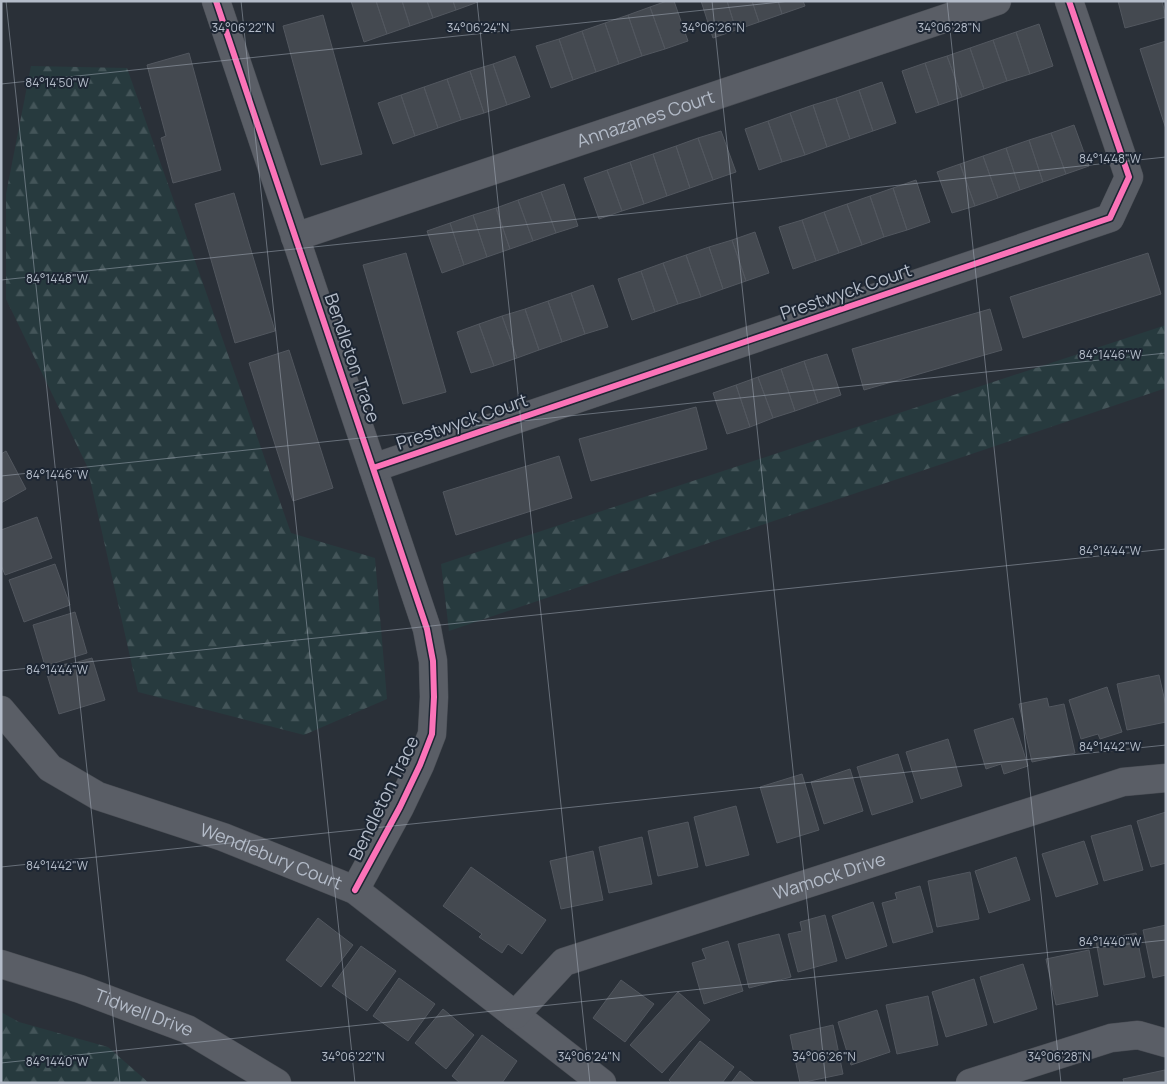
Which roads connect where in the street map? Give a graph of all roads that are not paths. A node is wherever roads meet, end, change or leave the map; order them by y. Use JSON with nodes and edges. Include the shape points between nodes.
{"nodes":[{"id":1,"x":997,"y":1,"type":"edge"},
{"id":2,"x":1069,"y":1,"type":"edge"},
{"id":3,"x":218,"y":2,"type":"edge"},
{"id":4,"x":295,"y":237,"type":"junction"},
{"id":5,"x":373,"y":468,"type":"junction"},
{"id":6,"x":1,"y":710,"type":"edge"},
{"id":7,"x":1166,"y":778,"type":"edge"},
{"id":8,"x":355,"y":890,"type":"junction"},
{"id":9,"x":1,"y":964,"type":"edge"},
{"id":10,"x":516,"y":1015,"type":"junction"},
{"id":11,"x":1166,"y":1043,"type":"edge"},
{"id":12,"x":277,"y":1083,"type":"edge"},
{"id":13,"x":602,"y":1083,"type":"edge"},
{"id":14,"x":970,"y":1083,"type":"edge"}],
"edges":[{"from":1,"to":4,"type":"street","name":"Annazanes Court"},
{"from":2,"to":5,"type":"street","name":"Prestwyck Court","via":[[1129,177],[1110,218]]},
{"from":3,"to":4,"type":"street","name":"Bendleton Trace"},
{"from":4,"to":5,"type":"street","name":"Bendleton Trace"},
{"from":5,"to":8,"type":"street","name":"Bendleton Trace","via":[[426,629],[433,661],[434,697],[432,734],[420,765]]},
{"from":6,"to":8,"type":"street","name":"Wendlebury Court","via":[[50,768],[98,796],[223,838]]},
{"from":7,"to":10,"type":"street","name":"Wamock Drive","via":[[1123,782],[564,962]]},
{"from":8,"to":10,"type":"street","name":"Wendlebury Court"},
{"from":9,"to":12,"type":"street","name":"Tidwell Drive","via":[[187,1029]]},
{"from":10,"to":13,"type":"street","name":"Wendlebury Court"},
{"from":11,"to":14,"type":"street","via":[[1138,1035],[1111,1038]]}]}
